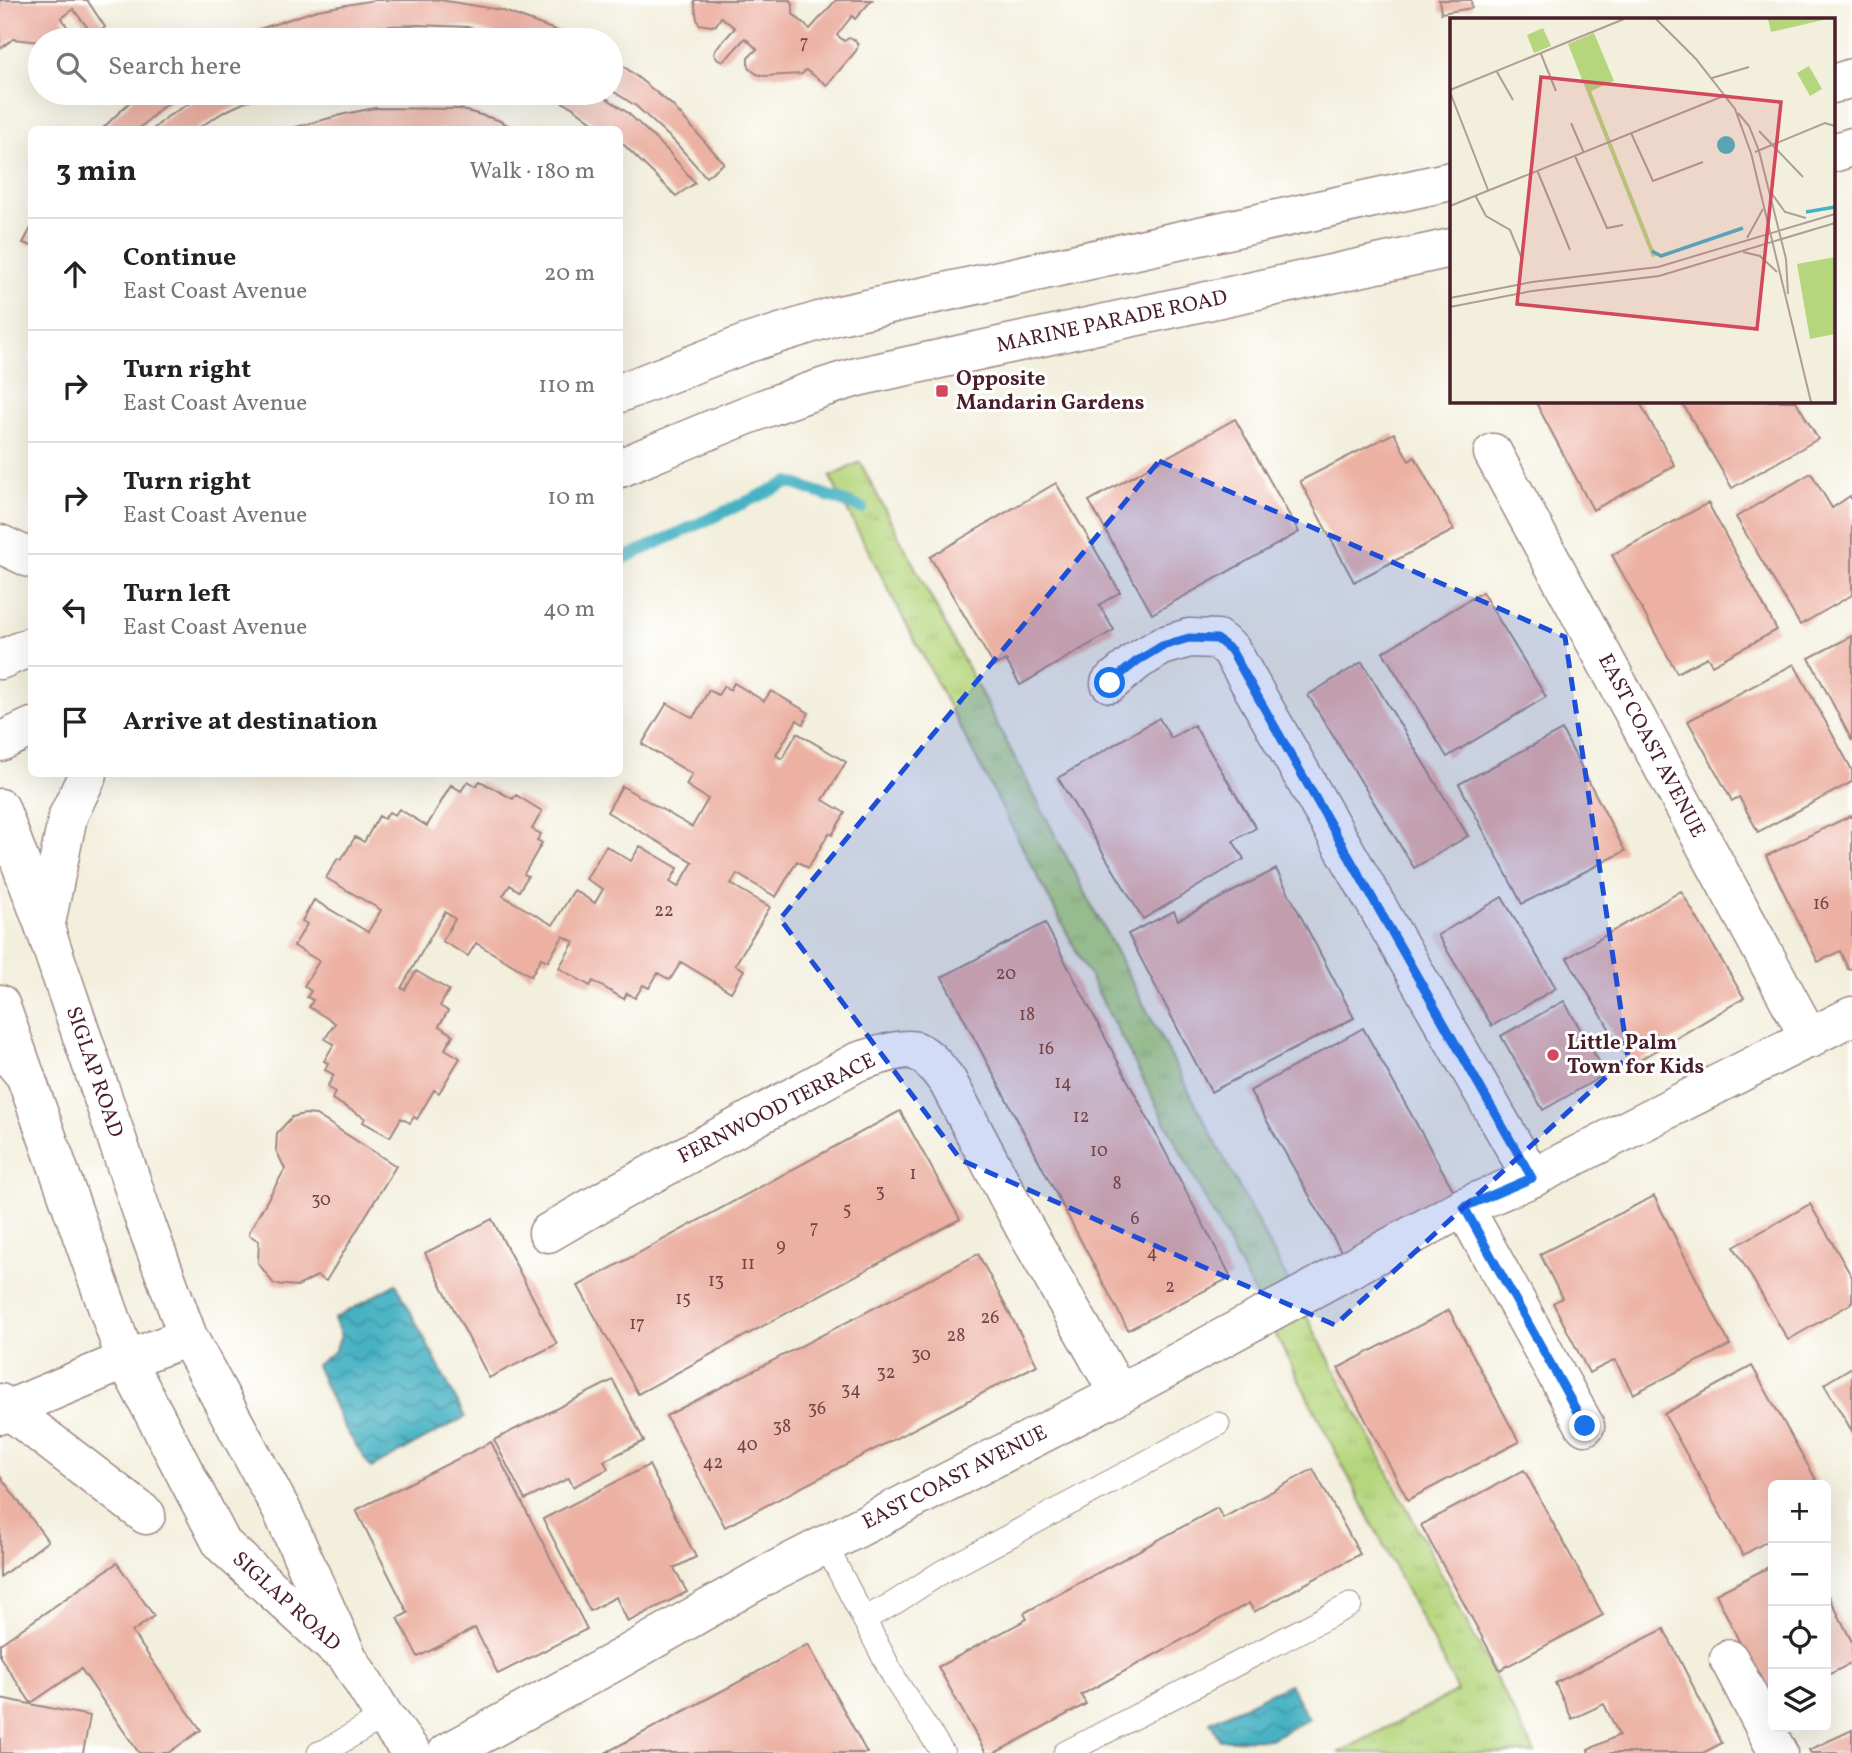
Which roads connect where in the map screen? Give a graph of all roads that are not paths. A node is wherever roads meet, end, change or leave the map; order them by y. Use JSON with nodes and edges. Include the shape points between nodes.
{"nodes":[{"id":1,"x":1852,"y":78,"type":"edge"},
{"id":2,"x":1834,"y":84,"type":"edge"},
{"id":3,"x":1852,"y":148,"type":"edge"},
{"id":4,"x":1834,"y":153,"type":"edge"},
{"id":5,"x":1450,"y":181,"type":"edge"},
{"id":6,"x":1450,"y":248,"type":"edge"},
{"id":7,"x":623,"y":392,"type":"edge"},
{"id":8,"x":1493,"y":453,"type":"dead end"},
{"id":9,"x":623,"y":467,"type":"edge"},
{"id":10,"x":0,"y":544,"type":"edge"},
{"id":11,"x":28,"y":557,"type":"edge"},
{"id":12,"x":28,"y":648,"type":"edge"},
{"id":13,"x":0,"y":660,"type":"edge"},
{"id":14,"x":1110,"y":683,"type":"dead end"},
{"id":15,"x":28,"y":729,"type":"edge"},
{"id":16,"x":0,"y":742,"type":"edge"},
{"id":17,"x":87,"y":777,"type":"edge"},
{"id":18,"x":0,"y":808,"type":"edge"},
{"id":19,"x":45,"y":928,"type":"junction"},
{"id":20,"x":0,"y":1004,"type":"edge"},
{"id":21,"x":1852,"y":1016,"type":"edge"},
{"id":22,"x":1810,"y":1038,"type":"junction"},
{"id":23,"x":0,"y":1046,"type":"edge"},
{"id":24,"x":25,"y":1075,"type":"junction"},
{"id":25,"x":1532,"y":1178,"type":"junction"},
{"id":26,"x":1464,"y":1207,"type":"junction"},
{"id":27,"x":548,"y":1233,"type":"dead end"},
{"id":28,"x":188,"y":1337,"type":"junction"},
{"id":29,"x":126,"y":1360,"type":"junction"},
{"id":30,"x":1119,"y":1394,"type":"junction"},
{"id":31,"x":3,"y":1409,"type":"edge"},
{"id":32,"x":1218,"y":1424,"type":"dead end"},
{"id":33,"x":1585,"y":1426,"type":"dead end"},
{"id":34,"x":146,"y":1515,"type":"dead end"},
{"id":35,"x":825,"y":1545,"type":"junction"},
{"id":36,"x":1350,"y":1605,"type":"dead end"},
{"id":37,"x":864,"y":1619,"type":"junction"},
{"id":38,"x":348,"y":1658,"type":"junction"},
{"id":39,"x":1729,"y":1659,"type":"dead end"},
{"id":40,"x":384,"y":1716,"type":"junction"},
{"id":41,"x":319,"y":1753,"type":"edge"},
{"id":42,"x":412,"y":1753,"type":"edge"},
{"id":43,"x":447,"y":1753,"type":"edge"},
{"id":44,"x":943,"y":1753,"type":"edge"},
{"id":45,"x":1065,"y":1753,"type":"edge"},
{"id":46,"x":1778,"y":1753,"type":"edge"}],
"edges":[{"from":1,"to":2,"type":"street"},
{"from":3,"to":4,"type":"street"},
{"from":5,"to":7,"type":"street","via":[[849,312],[745,344]]},
{"from":6,"to":9,"type":"street","name":"MARINE PARADE ROAD","via":[[857,377],[762,408]]},
{"from":8,"to":22,"type":"street","name":"EAST COAST AVENUE"},
{"from":10,"to":11,"type":"street"},
{"from":12,"to":13,"type":"street"},
{"from":14,"to":25,"type":"street","via":[[1153,651],[1189,638],[1217,639],[1231,650]]},
{"from":15,"to":16,"type":"street"},
{"from":17,"to":19,"type":"street","via":[[68,816]]},
{"from":18,"to":19,"type":"street","name":"SIGLAP ROAD"},
{"from":19,"to":28,"type":"street","name":"SIGLAP ROAD"},
{"from":20,"to":24,"type":"street","name":"SIGLAP ROAD"},
{"from":21,"to":22,"type":"street","name":"EAST COAST AVENUE"},
{"from":22,"to":25,"type":"street","name":"EAST COAST AVENUE"},
{"from":23,"to":24,"type":"street"},
{"from":24,"to":29,"type":"street","name":"SIGLAP ROAD"},
{"from":25,"to":26,"type":"street","name":"EAST COAST AVENUE"},
{"from":26,"to":30,"type":"street","name":"EAST COAST AVENUE"},
{"from":26,"to":33,"type":"street"},
{"from":27,"to":30,"type":"street","name":"FERNWOOD TERRACE","via":[[857,1062],[914,1050],[932,1062],[948,1082]]},
{"from":28,"to":29,"type":"street"},
{"from":28,"to":38,"type":"street","name":"SIGLAP ROAD","via":[[282,1511]]},
{"from":29,"to":31,"type":"street"},
{"from":29,"to":38,"type":"street","name":"SIGLAP ROAD","via":[[222,1544]]},
{"from":30,"to":35,"type":"street","name":"EAST COAST AVENUE"},
{"from":31,"to":34,"type":"street"},
{"from":32,"to":37,"type":"lane","via":[[942,1572]]},
{"from":35,"to":37,"type":"lane"},
{"from":35,"to":43,"type":"street","name":"EAST COAST AVENUE"},
{"from":36,"to":45,"type":"lane"},
{"from":37,"to":44,"type":"lane","via":[[897,1683]]},
{"from":38,"to":40,"type":"street","name":"SIGLAP ROAD"},
{"from":39,"to":46,"type":"street"},
{"from":40,"to":41,"type":"lane"},
{"from":40,"to":42,"type":"street","name":"SIGLAP ROAD"}]}
